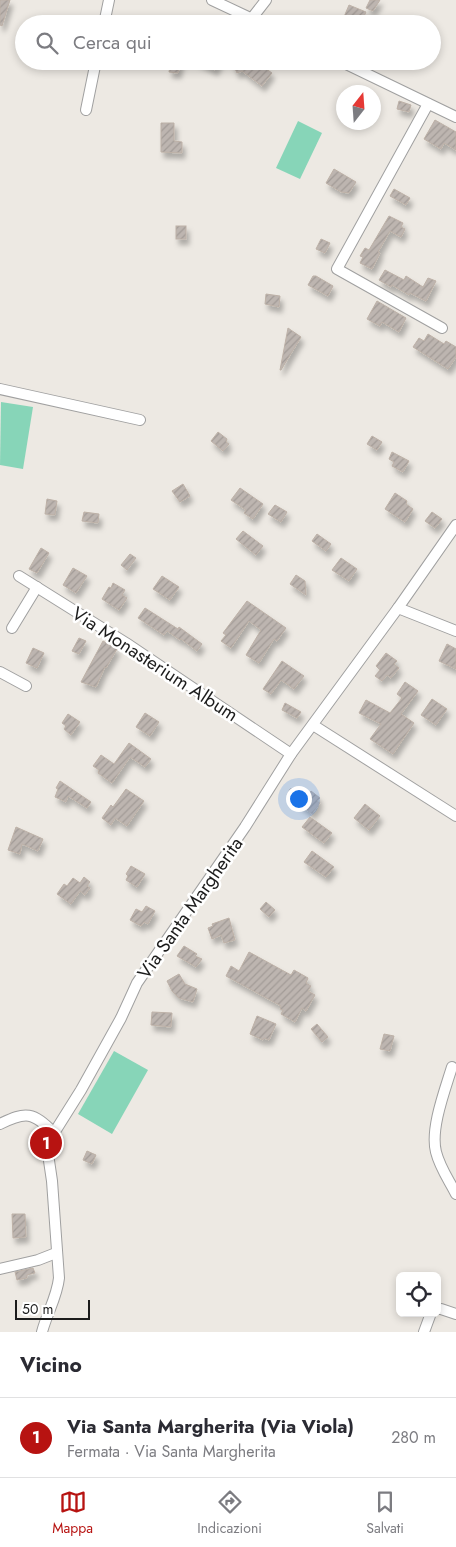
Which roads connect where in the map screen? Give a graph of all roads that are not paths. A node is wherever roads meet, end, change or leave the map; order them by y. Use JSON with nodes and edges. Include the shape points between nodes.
{"nodes":[{"id":1,"x":109,"y":0,"type":"edge"},
{"id":2,"x":212,"y":0,"type":"edge"},
{"id":3,"x":266,"y":0,"type":"edge"},
{"id":4,"x":106,"y":15,"type":"edge"},
{"id":5,"x":245,"y":15,"type":"edge"},
{"id":6,"x":254,"y":15,"type":"edge"},
{"id":7,"x":94,"y":70,"type":"edge"},
{"id":8,"x":358,"y":70,"type":"edge"},
{"id":9,"x":428,"y":104,"type":"junction"},
{"id":10,"x":86,"y":110,"type":"dead end"},
{"id":11,"x":456,"y":117,"type":"edge"},
{"id":12,"x":442,"y":328,"type":"dead end"},
{"id":13,"x":0,"y":389,"type":"edge"},
{"id":14,"x":140,"y":420,"type":"dead end"},
{"id":15,"x":456,"y":525,"type":"edge"},
{"id":16,"x":19,"y":576,"type":"dead end"},
{"id":17,"x":37,"y":587,"type":"junction"},
{"id":18,"x":398,"y":608,"type":"junction"},
{"id":19,"x":12,"y":628,"type":"dead end"},
{"id":20,"x":456,"y":631,"type":"edge"},
{"id":21,"x":0,"y":672,"type":"edge"},
{"id":22,"x":26,"y":686,"type":"dead end"},
{"id":23,"x":313,"y":725,"type":"junction"},
{"id":24,"x":291,"y":754,"type":"junction"},
{"id":25,"x":456,"y":816,"type":"edge"},
{"id":26,"x":452,"y":1068,"type":"dead end"},
{"id":27,"x":0,"y":1124,"type":"edge"},
{"id":28,"x":54,"y":1133,"type":"junction"},
{"id":29,"x":456,"y":1194,"type":"edge"},
{"id":30,"x":56,"y":1253,"type":"junction"},
{"id":31,"x":0,"y":1269,"type":"edge"},
{"id":32,"x":441,"y":1309,"type":"edge"},
{"id":33,"x":456,"y":1314,"type":"edge"},
{"id":34,"x":430,"y":1317,"type":"edge"},
{"id":35,"x":42,"y":1332,"type":"edge"},
{"id":36,"x":424,"y":1332,"type":"edge"}],
"edges":[{"from":1,"to":4,"type":"street"},
{"from":2,"to":5,"type":"street"},
{"from":3,"to":6,"type":"street"},
{"from":7,"to":10,"type":"street"},
{"from":8,"to":9,"type":"street"},
{"from":9,"to":11,"type":"street"},
{"from":9,"to":12,"type":"street","via":[[337,269]]},
{"from":13,"to":14,"type":"street"},
{"from":15,"to":18,"type":"street","name":"Via Santa Margherita"},
{"from":16,"to":17,"type":"street","name":"Via Monasterium Album"},
{"from":17,"to":19,"type":"street"},
{"from":17,"to":24,"type":"street","name":"Via Monasterium Album"},
{"from":18,"to":20,"type":"street"},
{"from":18,"to":23,"type":"street","name":"Via Santa Margherita"},
{"from":21,"to":22,"type":"street"},
{"from":23,"to":24,"type":"street","name":"Via Santa Margherita"},
{"from":23,"to":25,"type":"street"},
{"from":24,"to":28,"type":"street","name":"Via Santa Margherita","via":[[137,984],[117,1026]]},
{"from":26,"to":29,"type":"street","via":[[434,1137],[444,1174]]},
{"from":27,"to":28,"type":"street","via":[[16,1116],[28,1116],[38,1118]]},
{"from":28,"to":30,"type":"street","name":"Via Santa Margherita","via":[[48,1154]]},
{"from":30,"to":31,"type":"street"},
{"from":30,"to":35,"type":"street","name":"Via Santa Margherita","via":[[58,1292]]},
{"from":32,"to":33,"type":"street"},
{"from":34,"to":36,"type":"street"}]}
